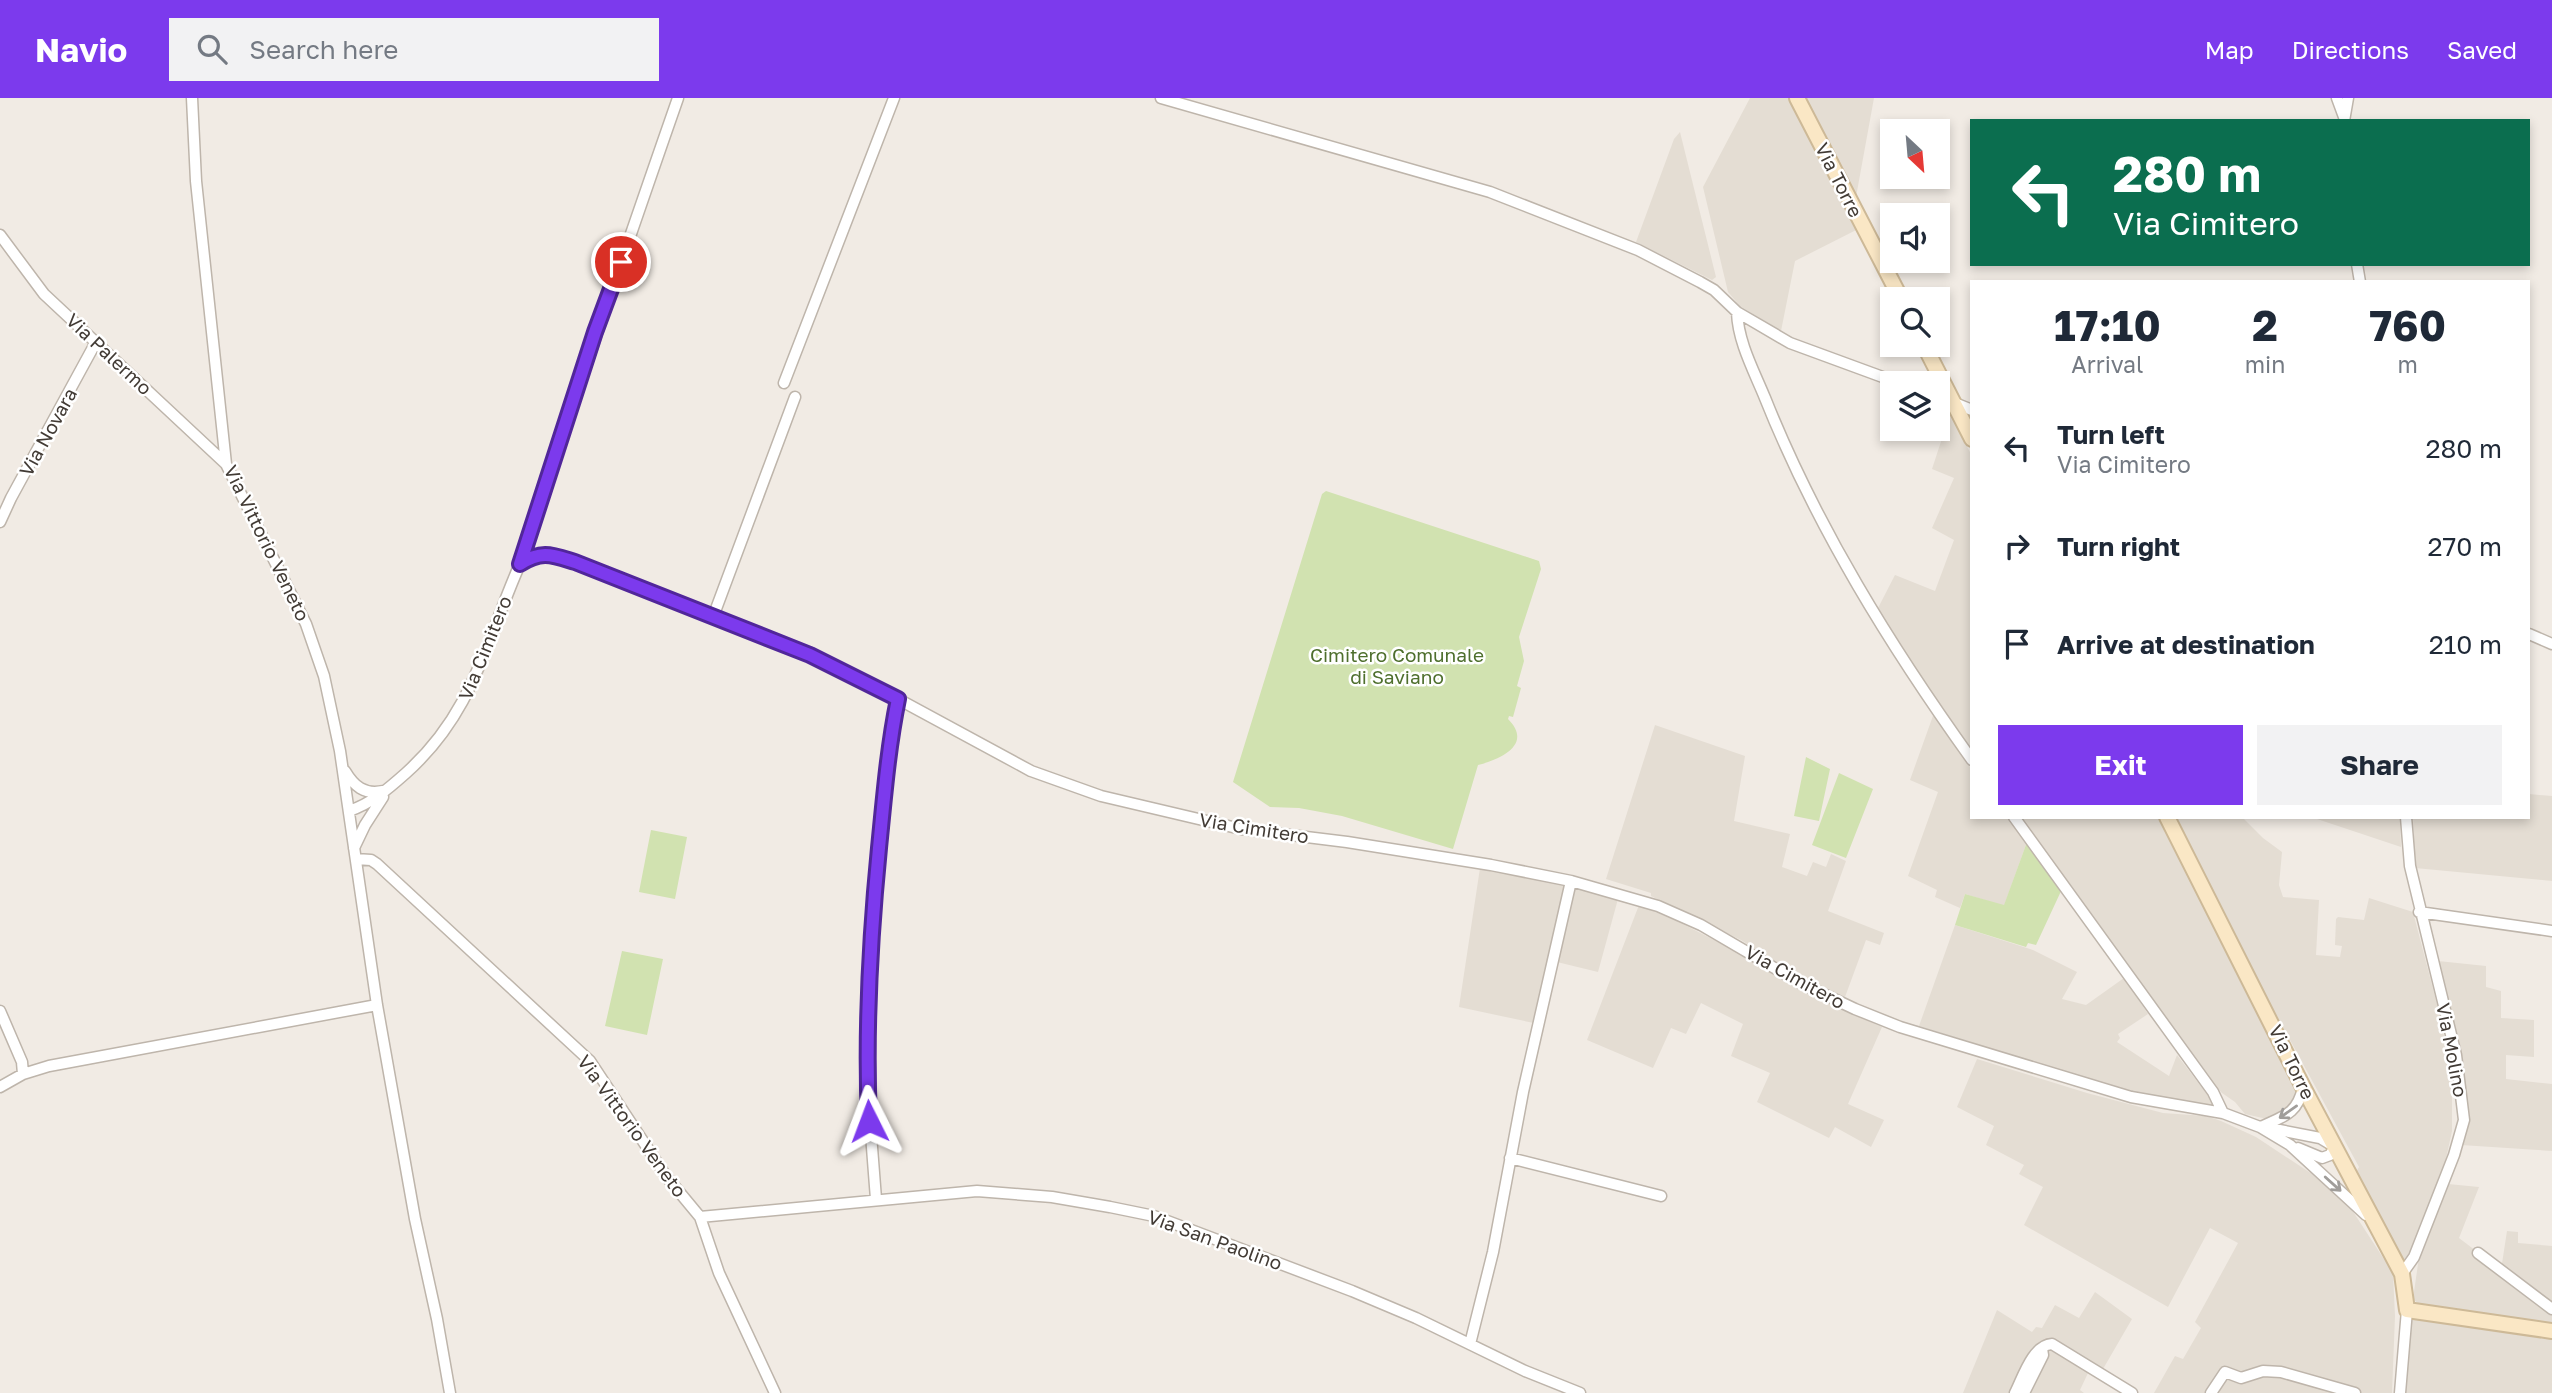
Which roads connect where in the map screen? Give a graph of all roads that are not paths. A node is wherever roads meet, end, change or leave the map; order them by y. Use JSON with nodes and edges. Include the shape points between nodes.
{"nodes":[{"id":1,"x":192,"y":98,"type":"edge"},
{"id":2,"x":678,"y":98,"type":"edge"},
{"id":3,"x":894,"y":98,"type":"edge"},
{"id":4,"x":1161,"y":98,"type":"edge"},
{"id":5,"x":1797,"y":98,"type":"edge"},
{"id":6,"x":2337,"y":98,"type":"edge"},
{"id":7,"x":2348,"y":98,"type":"edge"},
{"id":8,"x":2344,"y":119,"type":"edge"},
{"id":9,"x":0,"y":235,"type":"edge"},
{"id":10,"x":1894,"y":287,"type":"edge"},
{"id":11,"x":1737,"y":312,"type":"junction"},
{"id":12,"x":96,"y":342,"type":"junction"},
{"id":13,"x":1930,"y":357,"type":"edge"},
{"id":14,"x":1880,"y":376,"type":"edge"},
{"id":15,"x":784,"y":383,"type":"dead end"},
{"id":16,"x":794,"y":397,"type":"dead end"},
{"id":17,"x":1950,"y":400,"type":"edge"},
{"id":18,"x":1953,"y":401,"type":"junction"},
{"id":19,"x":1970,"y":409,"type":"edge"},
{"id":20,"x":1970,"y":435,"type":"edge"},
{"id":21,"x":226,"y":464,"type":"junction"},
{"id":22,"x":0,"y":522,"type":"edge"},
{"id":23,"x":520,"y":564,"type":"junction"},
{"id":24,"x":713,"y":617,"type":"junction"},
{"id":25,"x":2530,"y":634,"type":"edge"},
{"id":26,"x":2552,"y":644,"type":"edge"},
{"id":27,"x":898,"y":699,"type":"junction"},
{"id":28,"x":1970,"y":757,"type":"edge"},
{"id":29,"x":342,"y":767,"type":"junction"},
{"id":30,"x":387,"y":790,"type":"junction"},
{"id":31,"x":349,"y":811,"type":"junction"},
{"id":32,"x":2015,"y":819,"type":"edge"},
{"id":33,"x":2168,"y":819,"type":"edge"},
{"id":34,"x":2406,"y":819,"type":"edge"},
{"id":35,"x":355,"y":853,"type":"junction"},
{"id":36,"x":1571,"y":881,"type":"junction"},
{"id":37,"x":2419,"y":912,"type":"junction"},
{"id":38,"x":2552,"y":931,"type":"edge"},
{"id":39,"x":377,"y":1005,"type":"junction"},
{"id":40,"x":0,"y":1011,"type":"edge"},
{"id":41,"x":23,"y":1073,"type":"junction"},
{"id":42,"x":0,"y":1087,"type":"edge"},
{"id":43,"x":2303,"y":1087,"type":"junction"},
{"id":44,"x":2223,"y":1113,"type":"junction"},
{"id":45,"x":2260,"y":1127,"type":"junction"},
{"id":46,"x":2290,"y":1145,"type":"junction"},
{"id":47,"x":2335,"y":1147,"type":"junction"},
{"id":48,"x":1510,"y":1158,"type":"junction"},
{"id":49,"x":1661,"y":1196,"type":"dead end"},
{"id":50,"x":876,"y":1199,"type":"junction"},
{"id":51,"x":700,"y":1217,"type":"junction"},
{"id":52,"x":2374,"y":1223,"type":"junction"},
{"id":53,"x":2479,"y":1253,"type":"dead end"},
{"id":54,"x":2402,"y":1273,"type":"junction"},
{"id":55,"x":2552,"y":1309,"type":"edge"},
{"id":56,"x":2407,"y":1310,"type":"junction"},
{"id":57,"x":2552,"y":1331,"type":"edge"},
{"id":58,"x":1470,"y":1344,"type":"junction"},
{"id":59,"x":2042,"y":1349,"type":"junction"},
{"id":60,"x":450,"y":1393,"type":"edge"},
{"id":61,"x":775,"y":1393,"type":"edge"},
{"id":62,"x":1580,"y":1393,"type":"edge"},
{"id":63,"x":2015,"y":1393,"type":"edge"},
{"id":64,"x":2024,"y":1393,"type":"edge"},
{"id":65,"x":2132,"y":1393,"type":"edge"},
{"id":66,"x":2211,"y":1393,"type":"edge"},
{"id":67,"x":2355,"y":1393,"type":"edge"},
{"id":68,"x":2400,"y":1393,"type":"edge"}],
"edges":[{"from":1,"to":21,"type":"street","name":"Via Vittorio Veneto","via":[[196,181]]},
{"from":2,"to":23,"type":"street"},
{"from":3,"to":15,"type":"street"},
{"from":4,"to":11,"type":"street","via":[[1490,192],[1638,250],[1714,290]]},
{"from":5,"to":10,"type":"main road","name":"Via Torre"},
{"from":6,"to":8,"type":"street"},
{"from":7,"to":8,"type":"street"},
{"from":9,"to":12,"type":"street","name":"Via Palermo","via":[[44,293]]},
{"from":11,"to":14,"type":"street","via":[[1790,343]]},
{"from":11,"to":28,"type":"street","via":[[1744,346],[1776,426],[1836,546],[1871,610]]},
{"from":12,"to":21,"type":"street","name":"Via Palermo"},
{"from":12,"to":22,"type":"street","name":"Via Novara"},
{"from":13,"to":18,"type":"main road"},
{"from":16,"to":24,"type":"street"},
{"from":17,"to":18,"type":"street"},
{"from":18,"to":19,"type":"street"},
{"from":18,"to":20,"type":"main road"},
{"from":21,"to":29,"type":"street","name":"Via Vittorio Veneto","via":[[306,624],[324,676]]},
{"from":23,"to":24,"type":"street","name":"Via Cimitero","via":[[548,554]]},
{"from":23,"to":30,"type":"street","name":"Via Cimitero","via":[[463,704],[422,758]]},
{"from":24,"to":27,"type":"street","name":"Via Cimitero","via":[[810,655]]},
{"from":25,"to":26,"type":"street"},
{"from":27,"to":36,"type":"street","name":"Via Cimitero","via":[[1031,771],[1101,796],[1241,829],[1396,849]]},
{"from":27,"to":50,"type":"street","via":[[891,731],[868,979],[866,1070]]},
{"from":29,"to":30,"type":"street","via":[[358,788],[375,793]]},
{"from":29,"to":31,"type":"street","name":"Via Vittorio Veneto"},
{"from":30,"to":31,"type":"street","name":"Via Cimitero"},
{"from":30,"to":35,"type":"street","name":"Via Cimitero","via":[[365,825]]},
{"from":31,"to":35,"type":"street","name":"Via Vittorio Veneto"},
{"from":32,"to":44,"type":"street","via":[[2213,1092]]},
{"from":33,"to":43,"type":"main road","name":"Via Torre"},
{"from":34,"to":37,"type":"street","name":"Via Molino"},
{"from":35,"to":39,"type":"street","name":"Via Vittorio Veneto"},
{"from":35,"to":51,"type":"street","name":"Via Vittorio Veneto","via":[[377,864],[590,1062],[666,1176]]},
{"from":36,"to":44,"type":"street","name":"Via Cimitero","via":[[1669,911],[1800,983],[1900,1027],[2131,1097]]},
{"from":36,"to":48,"type":"street"},
{"from":37,"to":38,"type":"street"},
{"from":37,"to":54,"type":"street","name":"Via Molino","via":[[2456,1055],[2463,1120],[2419,1244]]},
{"from":39,"to":41,"type":"street"},
{"from":39,"to":60,"type":"street","name":"Via Vittorio Veneto"},
{"from":40,"to":41,"type":"street"},
{"from":41,"to":42,"type":"street"},
{"from":43,"to":45,"type":"street","one_way":true,"via":[[2300,1103],[2290,1114]]},
{"from":43,"to":47,"type":"main road","name":"Via Torre"},
{"from":44,"to":45,"type":"street","name":"Via Cimitero"},
{"from":45,"to":46,"type":"street","name":"Via Cimitero"},
{"from":45,"to":47,"type":"street","name":"Via Cimitero","via":[[2320,1138]]},
{"from":46,"to":47,"type":"street","name":"Via Cimitero","via":[[2322,1158]]},
{"from":46,"to":52,"type":"street","name":"Via Cimitero","one_way":true},
{"from":47,"to":52,"type":"main road","name":"Via Torre"},
{"from":48,"to":49,"type":"street"},
{"from":48,"to":58,"type":"street"},
{"from":50,"to":51,"type":"street","name":"Via San Paolino"},
{"from":50,"to":58,"type":"street","name":"Via San Paolino","via":[[977,1191],[1052,1197],[1154,1216],[1352,1291]]},
{"from":51,"to":61,"type":"street","name":"Via Vittorio Veneto","via":[[719,1273]]},
{"from":52,"to":54,"type":"main road","name":"Via Torre"},
{"from":53,"to":55,"type":"street"},
{"from":54,"to":56,"type":"main road","name":"Via Torre"},
{"from":56,"to":57,"type":"main road"},
{"from":56,"to":68,"type":"street"},
{"from":58,"to":62,"type":"street","name":"Via San Paolino"},
{"from":59,"to":63,"type":"street","via":[[2036,1352]]},
{"from":59,"to":64,"type":"street"},
{"from":59,"to":65,"type":"street","via":[[2052,1344]]},
{"from":66,"to":67,"type":"street","via":[[2225,1372],[2241,1378],[2263,1371]]}]}
